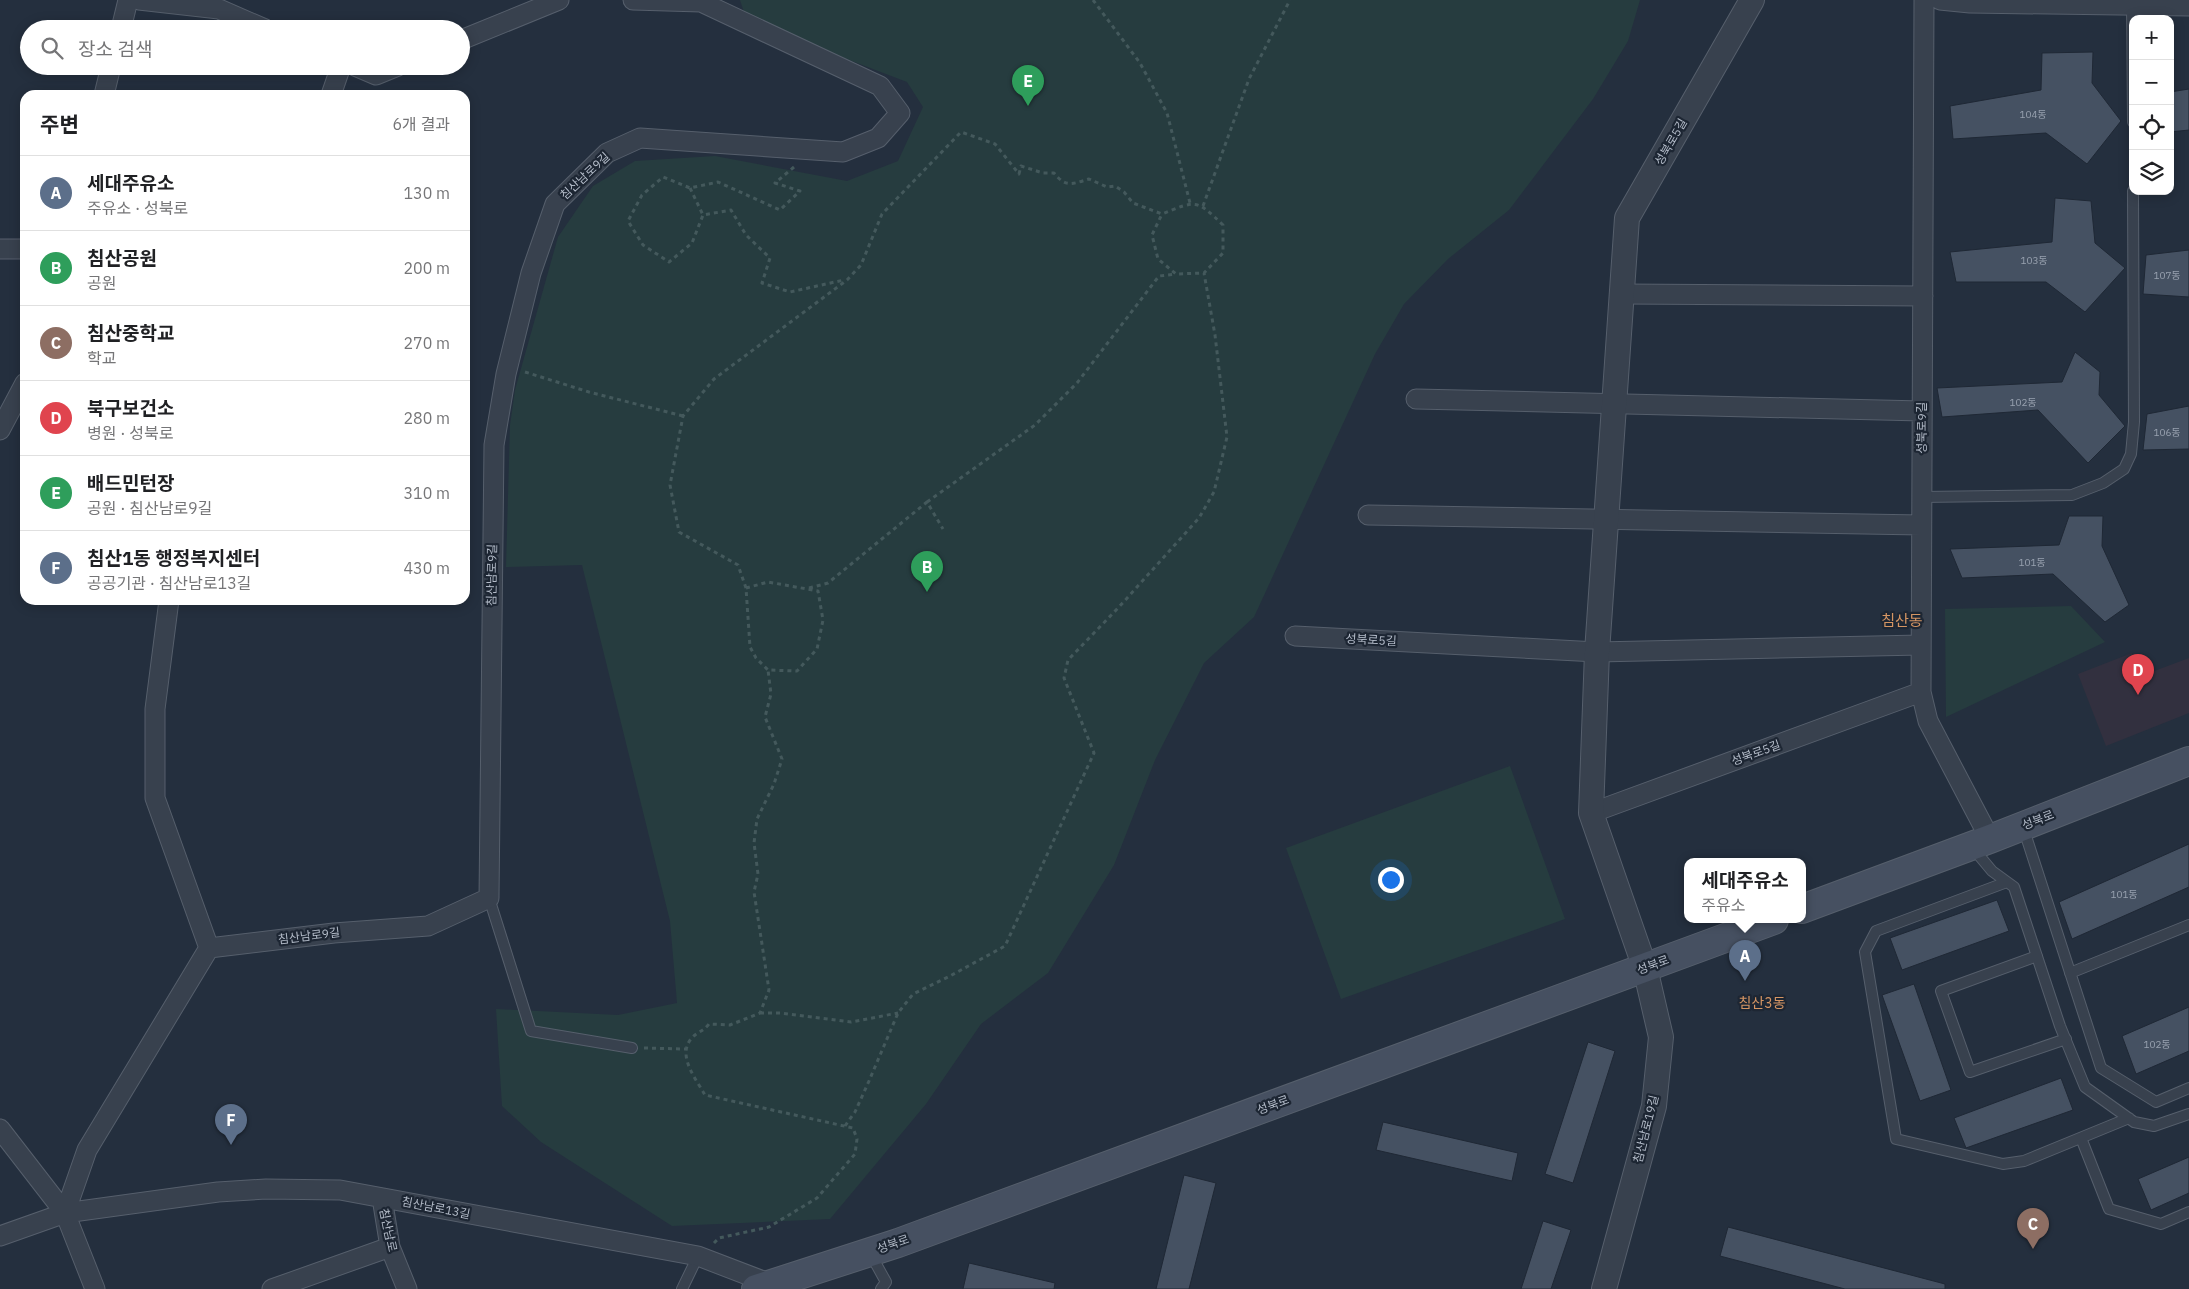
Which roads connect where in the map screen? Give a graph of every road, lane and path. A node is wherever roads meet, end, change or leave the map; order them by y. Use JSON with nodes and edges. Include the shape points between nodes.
{"nodes":[{"id":1,"x":128,"y":0,"type":"edge"},
{"id":2,"x":139,"y":0,"type":"edge"},
{"id":3,"x":559,"y":0,"type":"edge"},
{"id":4,"x":633,"y":0,"type":"edge"},
{"id":5,"x":1093,"y":0,"type":"edge"},
{"id":6,"x":1290,"y":0,"type":"edge"},
{"id":7,"x":1752,"y":0,"type":"edge"},
{"id":8,"x":1924,"y":0,"type":"edge"},
{"id":9,"x":1940,"y":0,"type":"edge"},
{"id":10,"x":701,"y":1,"type":"edge"},
{"id":11,"x":220,"y":5,"type":"edge"},
{"id":12,"x":2132,"y":6,"type":"junction"},
{"id":13,"x":2189,"y":6,"type":"edge"},
{"id":14,"x":123,"y":20,"type":"edge"},
{"id":15,"x":248,"y":20,"type":"edge"},
{"id":16,"x":470,"y":36,"type":"edge"},
{"id":17,"x":109,"y":75,"type":"edge"},
{"id":18,"x":338,"y":75,"type":"edge"},
{"id":19,"x":105,"y":90,"type":"edge"},
{"id":20,"x":333,"y":90,"type":"edge"},
{"id":21,"x":2133,"y":105,"type":"edge"},
{"id":22,"x":790,"y":160,"type":"dead end"},
{"id":23,"x":690,"y":188,"type":"junction"},
{"id":24,"x":2133,"y":195,"type":"edge"},
{"id":25,"x":1190,"y":203,"type":"junction"},
{"id":26,"x":1203,"y":206,"type":"junction"},
{"id":27,"x":1162,"y":214,"type":"junction"},
{"id":28,"x":703,"y":215,"type":"junction"},
{"id":29,"x":0,"y":248,"type":"edge"},
{"id":30,"x":20,"y":249,"type":"edge"},
{"id":31,"x":1204,"y":273,"type":"junction"},
{"id":32,"x":1176,"y":274,"type":"junction"},
{"id":33,"x":847,"y":280,"type":"junction"},
{"id":34,"x":1622,"y":294,"type":"junction"},
{"id":35,"x":1922,"y":296,"type":"junction"},
{"id":36,"x":508,"y":367,"type":"junction"},
{"id":37,"x":20,"y":392,"type":"edge"},
{"id":38,"x":1416,"y":399,"type":"dead end"},
{"id":39,"x":1614,"y":404,"type":"junction"},
{"id":40,"x":1922,"y":411,"type":"junction"},
{"id":41,"x":683,"y":416,"type":"junction"},
{"id":42,"x":0,"y":430,"type":"edge"},
{"id":43,"x":1922,"y":497,"type":"junction"},
{"id":44,"x":927,"y":502,"type":"junction"},
{"id":45,"x":1368,"y":515,"type":"dead end"},
{"id":46,"x":1606,"y":519,"type":"junction"},
{"id":47,"x":1921,"y":525,"type":"junction"},
{"id":48,"x":943,"y":528,"type":"dead end"},
{"id":49,"x":746,"y":588,"type":"junction"},
{"id":50,"x":808,"y":589,"type":"junction"},
{"id":51,"x":167,"y":605,"type":"edge"},
{"id":52,"x":1295,"y":636,"type":"dead end"},
{"id":53,"x":1921,"y":645,"type":"junction"},
{"id":54,"x":1598,"y":652,"type":"junction"},
{"id":55,"x":768,"y":670,"type":"junction"},
{"id":56,"x":1921,"y":692,"type":"junction"},
{"id":57,"x":2189,"y":761,"type":"edge"},
{"id":58,"x":1591,"y":813,"type":"junction"},
{"id":59,"x":2023,"y":826,"type":"junction"},
{"id":60,"x":1981,"y":843,"type":"junction"},
{"id":61,"x":2007,"y":882,"type":"junction"},
{"id":62,"x":489,"y":898,"type":"junction"},
{"id":63,"x":1806,"y":908,"type":"edge"},
{"id":64,"x":1766,"y":923,"type":"edge"},
{"id":65,"x":2189,"y":925,"type":"edge"},
{"id":66,"x":209,"y":948,"type":"junction"},
{"id":67,"x":2037,"y":956,"type":"junction"},
{"id":68,"x":1645,"y":968,"type":"junction"},
{"id":69,"x":2070,"y":972,"type":"junction"},
{"id":70,"x":760,"y":1013,"type":"junction"},
{"id":71,"x":898,"y":1013,"type":"junction"},
{"id":72,"x":2066,"y":1039,"type":"junction"},
{"id":73,"x":632,"y":1048,"type":"joint"},
{"id":74,"x":685,"y":1049,"type":"junction"},
{"id":75,"x":2189,"y":1088,"type":"edge"},
{"id":76,"x":2189,"y":1114,"type":"edge"},
{"id":77,"x":2129,"y":1118,"type":"junction"},
{"id":78,"x":845,"y":1126,"type":"junction"},
{"id":79,"x":0,"y":1129,"type":"edge"},
{"id":80,"x":2081,"y":1138,"type":"junction"},
{"id":81,"x":382,"y":1198,"type":"junction"},
{"id":82,"x":2189,"y":1212,"type":"edge"},
{"id":83,"x":65,"y":1213,"type":"junction"},
{"id":84,"x":0,"y":1236,"type":"edge"},
{"id":85,"x":390,"y":1247,"type":"junction"},
{"id":86,"x":869,"y":1252,"type":"junction"},
{"id":87,"x":698,"y":1256,"type":"junction"},
{"id":88,"x":772,"y":1288,"type":"edge"},
{"id":89,"x":94,"y":1289,"type":"edge"},
{"id":90,"x":272,"y":1289,"type":"edge"},
{"id":91,"x":407,"y":1289,"type":"edge"},
{"id":92,"x":682,"y":1289,"type":"edge"},
{"id":93,"x":881,"y":1289,"type":"edge"},
{"id":94,"x":1604,"y":1289,"type":"edge"}],
"edges":[{"from":1,"to":14,"type":"street"},
{"from":2,"to":11,"type":"street"},
{"from":3,"to":16,"type":"street"},
{"from":4,"to":10,"type":"street"},
{"from":5,"to":25,"type":"path","via":[[1140,63],[1167,113]]},
{"from":6,"to":26,"type":"path","via":[[1249,79]]},
{"from":7,"to":34,"type":"street","name":"성북로5길","via":[[1627,218]]},
{"from":8,"to":35,"type":"street","name":"성북로9길"},
{"from":9,"to":12,"type":"street"},
{"from":10,"to":36,"type":"street","name":"침산남로9길","via":[[880,86],[900,113],[878,138],[843,152],[640,138],[606,153],[555,204],[531,273]]},
{"from":11,"to":15,"type":"street"},
{"from":12,"to":13,"type":"street"},
{"from":12,"to":21,"type":"lane"},
{"from":17,"to":19,"type":"street"},
{"from":18,"to":20,"type":"street"},
{"from":22,"to":23,"type":"path","via":[[798,164],[776,183],[800,191],[780,210],[718,182]]},
{"from":23,"to":28,"type":"path"},
{"from":23,"to":28,"type":"path","via":[[663,177],[642,195],[628,221],[643,245],[669,262],[692,242]]},
{"from":24,"to":43,"type":"lane","via":[[2134,422],[2131,454],[2124,469],[2103,484],[2072,496]]},
{"from":25,"to":26,"type":"path"},
{"from":25,"to":27,"type":"path"},
{"from":26,"to":31,"type":"path","via":[[1223,225],[1223,253]]},
{"from":27,"to":32,"type":"path","via":[[1152,236],[1158,259]]},
{"from":27,"to":33,"type":"path","via":[[1133,203],[1115,186],[1107,187],[1089,179],[1071,184],[1062,182],[1054,173],[1021,166],[1019,174],[995,144],[960,132],[882,214],[861,265]]},
{"from":28,"to":33,"type":"path","via":[[731,210],[746,236],[770,258],[762,283],[790,292]]},
{"from":29,"to":30,"type":"street"},
{"from":31,"to":32,"type":"path"},
{"from":31,"to":71,"type":"path","via":[[1227,437],[1214,492],[1199,518],[1068,660],[1064,678],[1094,753],[1005,946],[913,994]]},
{"from":32,"to":44,"type":"path","via":[[1159,276],[1077,383],[1035,425]]},
{"from":33,"to":41,"type":"path","via":[[714,379]]},
{"from":34,"to":35,"type":"street"},
{"from":34,"to":39,"type":"street","name":"성북로5길"},
{"from":35,"to":40,"type":"street","name":"성북로9길"},
{"from":36,"to":41,"type":"path"},
{"from":36,"to":62,"type":"street","name":"침산남로9길","via":[[494,446]]},
{"from":37,"to":42,"type":"street"},
{"from":38,"to":39,"type":"street"},
{"from":39,"to":40,"type":"street"},
{"from":39,"to":46,"type":"street","name":"성북로5길"},
{"from":40,"to":43,"type":"street","name":"성북로9길"},
{"from":41,"to":49,"type":"path","via":[[670,485],[679,532],[738,565]]},
{"from":43,"to":47,"type":"street","name":"성북로9길"},
{"from":44,"to":48,"type":"path"},
{"from":44,"to":50,"type":"path","via":[[828,583]]},
{"from":45,"to":46,"type":"street"},
{"from":46,"to":47,"type":"street"},
{"from":46,"to":54,"type":"street","name":"성북로5길"},
{"from":47,"to":53,"type":"street","name":"성북로9길"},
{"from":49,"to":50,"type":"path","via":[[768,582]]},
{"from":49,"to":55,"type":"path","via":[[750,647]]},
{"from":50,"to":55,"type":"path","via":[[818,591],[823,620],[817,649],[797,671]]},
{"from":51,"to":66,"type":"street","via":[[155,709],[155,798]]},
{"from":52,"to":54,"type":"street","name":"성북로5길"},
{"from":53,"to":54,"type":"street","name":"성북로5길"},
{"from":53,"to":56,"type":"street","name":"성북로9길"},
{"from":54,"to":58,"type":"street","name":"성북로5길"},
{"from":55,"to":70,"type":"path","via":[[771,694],[765,717],[782,758],[757,819],[754,842],[758,874],[754,892],[769,990]]},
{"from":56,"to":58,"type":"street","name":"성북로5길"},
{"from":56,"to":60,"type":"street","name":"성북로9길","via":[[1928,721]]},
{"from":57,"to":59,"type":"main road","name":"성북로"},
{"from":58,"to":68,"type":"street","name":"성북로5길"},
{"from":59,"to":60,"type":"main road","name":"성북로"},
{"from":59,"to":69,"type":"lane"},
{"from":60,"to":61,"type":"lane","via":[[1992,871]]},
{"from":60,"to":63,"type":"main road","name":"성북로"},
{"from":61,"to":67,"type":"lane","via":[[2014,887]]},
{"from":61,"to":80,"type":"lane","via":[[1876,930],[1865,952],[1896,1139],[2003,1164],[2024,1161]]},
{"from":62,"to":66,"type":"street","name":"침산남로9길","via":[[428,926]]},
{"from":62,"to":73,"type":"lane","via":[[532,1031]]},
{"from":64,"to":68,"type":"main road","name":"성북로"},
{"from":65,"to":69,"type":"lane"},
{"from":66,"to":83,"type":"street","via":[[87,1150]]},
{"from":67,"to":72,"type":"lane"},
{"from":67,"to":72,"type":"lane","via":[[1941,991],[1970,1072]]},
{"from":68,"to":86,"type":"main road","name":"성북로"},
{"from":68,"to":94,"type":"street","name":"침산남로19길","via":[[1661,1037],[1654,1106]]},
{"from":69,"to":75,"type":"lane","via":[[2101,1068],[2156,1102]]},
{"from":70,"to":71,"type":"path","via":[[851,1022]]},
{"from":70,"to":74,"type":"path","via":[[730,1025],[709,1024],[704,1031],[692,1037]]},
{"from":71,"to":78,"type":"path","via":[[870,1081]]},
{"from":72,"to":77,"type":"lane","via":[[2085,1087]]},
{"from":73,"to":74,"type":"path"},
{"from":74,"to":78,"type":"path","via":[[688,1064],[705,1096]]},
{"from":76,"to":77,"type":"lane","via":[[2154,1126]]},
{"from":77,"to":80,"type":"lane"},
{"from":78,"to":87,"type":"path","via":[[853,1128],[857,1139],[855,1154],[817,1198],[770,1227],[719,1238]]},
{"from":79,"to":83,"type":"street"},
{"from":80,"to":82,"type":"lane","via":[[2109,1209],[2161,1224]]},
{"from":81,"to":83,"type":"street","name":"침산남로13길","via":[[340,1190],[266,1189],[218,1192]]},
{"from":81,"to":85,"type":"street","name":"침산남로"},
{"from":81,"to":87,"type":"street","name":"침산남로13길"},
{"from":83,"to":84,"type":"street","name":"침산남로13길"},
{"from":83,"to":89,"type":"street"},
{"from":85,"to":90,"type":"street"},
{"from":85,"to":91,"type":"street","name":"침산남로"},
{"from":86,"to":88,"type":"main road","name":"성북로"},
{"from":86,"to":93,"type":"lane","via":[[886,1282]]},
{"from":87,"to":88,"type":"street","name":"침산남로13길"},
{"from":87,"to":92,"type":"lane"}]}
